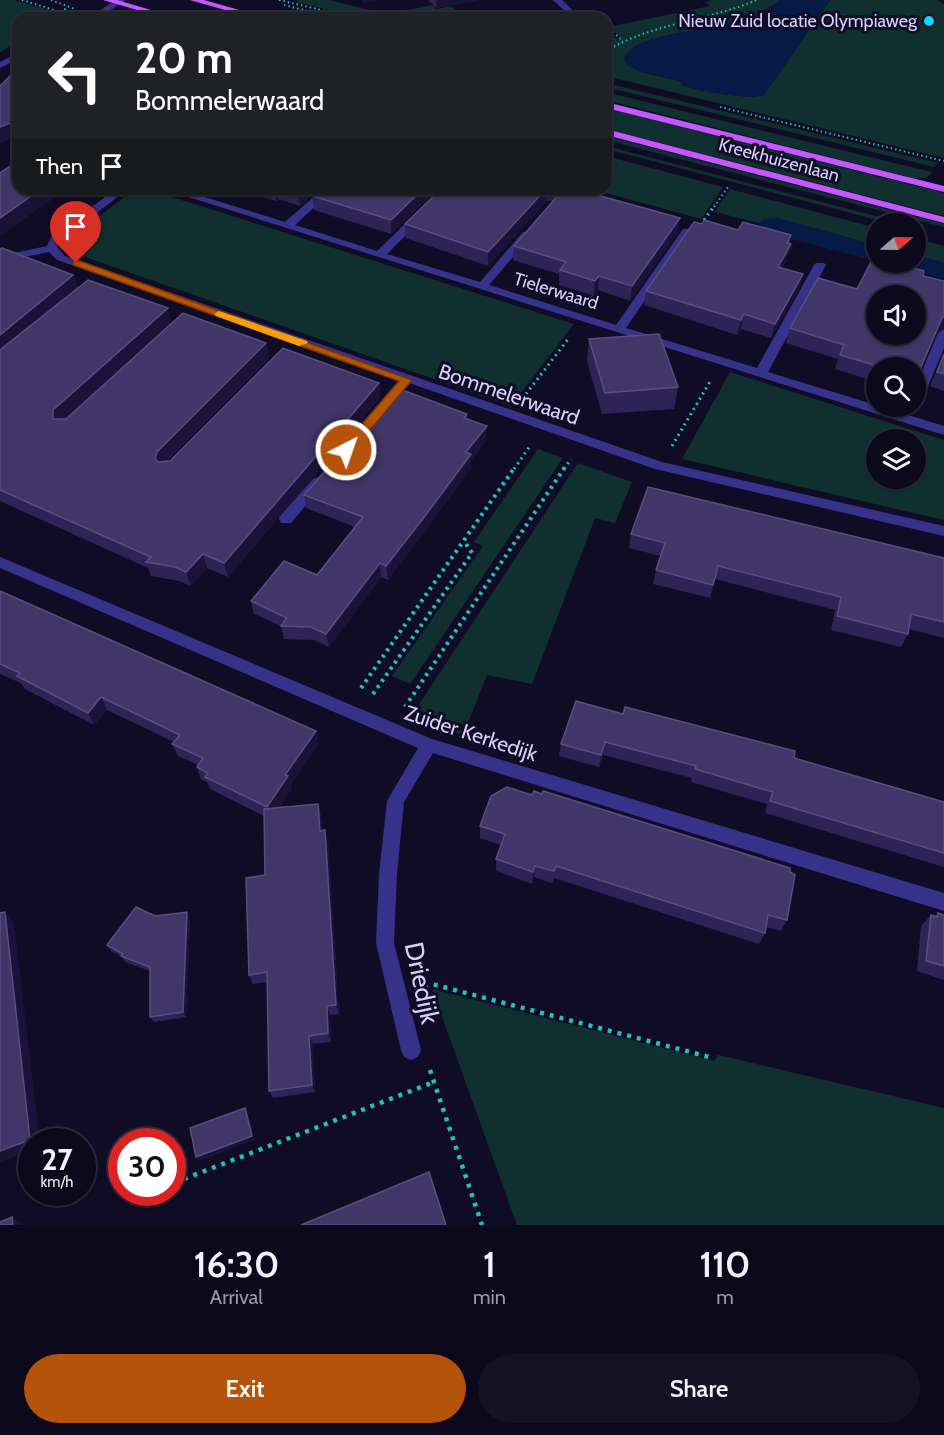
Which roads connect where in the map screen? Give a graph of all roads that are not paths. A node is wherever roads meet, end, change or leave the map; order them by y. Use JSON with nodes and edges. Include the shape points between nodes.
{"nodes":[{"id":1,"x":107,"y":0,"type":"edge"},
{"id":2,"x":194,"y":0,"type":"edge"},
{"id":3,"x":556,"y":0,"type":"edge"},
{"id":4,"x":120,"y":1,"type":"edge"},
{"id":5,"x":102,"y":12,"type":"edge"},
{"id":6,"x":155,"y":12,"type":"edge"},
{"id":7,"x":240,"y":12,"type":"edge"},
{"id":8,"x":570,"y":12,"type":"edge"},
{"id":9,"x":612,"y":106,"type":"edge"},
{"id":10,"x":612,"y":134,"type":"edge"},
{"id":11,"x":944,"y":189,"type":"edge"},
{"id":12,"x":115,"y":195,"type":"edge"},
{"id":13,"x":187,"y":195,"type":"edge"},
{"id":14,"x":205,"y":195,"type":"edge"},
{"id":15,"x":322,"y":195,"type":"edge"},
{"id":16,"x":441,"y":195,"type":"edge"},
{"id":17,"x":200,"y":199,"type":"junction"},
{"id":18,"x":944,"y":220,"type":"edge"},
{"id":19,"x":287,"y":226,"type":"junction"},
{"id":20,"x":531,"y":229,"type":"edge"},
{"id":21,"x":687,"y":231,"type":"edge"},
{"id":22,"x":51,"y":248,"type":"junction"},
{"id":23,"x":380,"y":255,"type":"junction"},
{"id":24,"x":0,"y":259,"type":"edge"},
{"id":25,"x":820,"y":265,"type":"dead end"},
{"id":26,"x":482,"y":287,"type":"junction"},
{"id":27,"x":619,"y":329,"type":"junction"},
{"id":28,"x":944,"y":333,"type":"edge"},
{"id":29,"x":760,"y":374,"type":"junction"},
{"id":30,"x":926,"y":376,"type":"edge"},
{"id":31,"x":909,"y":417,"type":"edge"},
{"id":32,"x":908,"y":420,"type":"junction"},
{"id":33,"x":944,"y":431,"type":"edge"},
{"id":34,"x":324,"y":476,"type":"edge"},
{"id":35,"x":286,"y":519,"type":"dead end"},
{"id":36,"x":944,"y":531,"type":"edge"},
{"id":37,"x":0,"y":562,"type":"edge"},
{"id":38,"x":429,"y":745,"type":"junction"},
{"id":39,"x":944,"y":902,"type":"edge"},
{"id":40,"x":411,"y":1050,"type":"road end"}],
"edges":[{"from":1,"to":4,"type":"main road"},
{"from":2,"to":7,"type":"main road"},
{"from":3,"to":8,"type":"street"},
{"from":4,"to":5,"type":"street"},
{"from":4,"to":6,"type":"main road"},
{"from":9,"to":11,"type":"main road","name":"Kreekhuizenlaan"},
{"from":10,"to":18,"type":"main road","name":"Kreekhuizenlaan"},
{"from":12,"to":22,"type":"street","via":[[55,239]]},
{"from":13,"to":17,"type":"street","name":"Tielerwaard"},
{"from":14,"to":17,"type":"street"},
{"from":15,"to":19,"type":"street"},
{"from":16,"to":23,"type":"street"},
{"from":17,"to":19,"type":"street","name":"Tielerwaard"},
{"from":19,"to":23,"type":"street","name":"Tielerwaard"},
{"from":20,"to":26,"type":"street","name":"Tielerwaard"},
{"from":21,"to":27,"type":"street","name":"Tielerwaard"},
{"from":22,"to":24,"type":"street"},
{"from":22,"to":36,"type":"street","name":"Bommelerwaard","via":[[61,258],[103,278],[195,311],[403,384],[660,466]]},
{"from":23,"to":26,"type":"street","name":"Tielerwaard"},
{"from":25,"to":29,"type":"street"},
{"from":26,"to":27,"type":"street","name":"Tielerwaard"},
{"from":27,"to":29,"type":"street","name":"Tielerwaard"},
{"from":28,"to":30,"type":"street"},
{"from":29,"to":32,"type":"street","name":"Tielerwaard"},
{"from":31,"to":32,"type":"street"},
{"from":32,"to":33,"type":"street","name":"Tielerwaard"},
{"from":34,"to":35,"type":"street"},
{"from":37,"to":38,"type":"street","name":"Zuider Kerkedijk"},
{"from":38,"to":39,"type":"street","name":"Zuider Kerkedijk"},
{"from":38,"to":40,"type":"street","name":"Driedijk","via":[[396,801],[388,874],[385,943]]}]}
